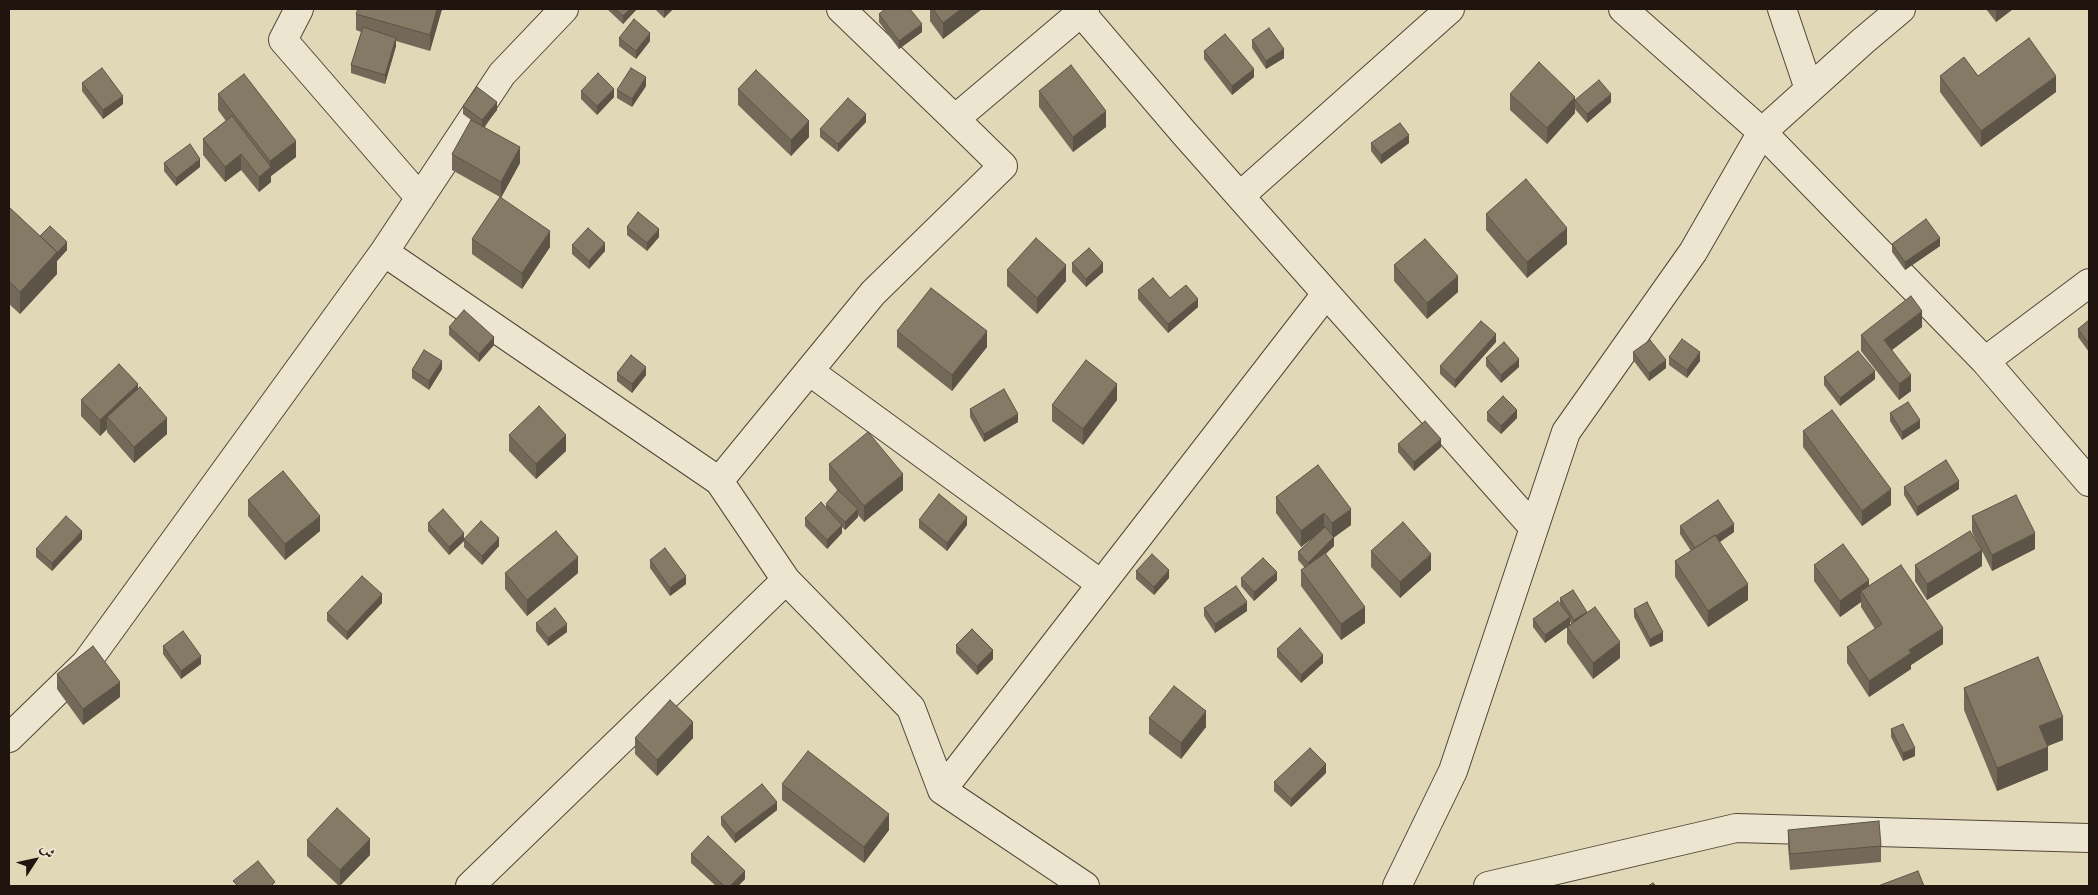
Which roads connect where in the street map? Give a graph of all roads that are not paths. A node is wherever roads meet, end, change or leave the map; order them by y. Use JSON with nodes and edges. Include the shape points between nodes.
{"nodes":[{"id":1,"x":564,"y":9,"type":"edge"},
{"id":2,"x":840,"y":9,"type":"edge"},
{"id":3,"x":1450,"y":9,"type":"edge"},
{"id":4,"x":1623,"y":9,"type":"edge"},
{"id":5,"x":1782,"y":9,"type":"edge"},
{"id":6,"x":1901,"y":9,"type":"edge"},
{"id":7,"x":296,"y":10,"type":"edge"},
{"id":8,"x":1081,"y":10,"type":"edge"},
{"id":9,"x":1809,"y":89,"type":"junction"},
{"id":10,"x":955,"y":119,"type":"junction"},
{"id":11,"x":1762,"y":132,"type":"junction"},
{"id":12,"x":1240,"y":196,"type":"junction"},
{"id":13,"x":420,"y":198,"type":"junction"},
{"id":14,"x":384,"y":252,"type":"junction"},
{"id":15,"x":2089,"y":283,"type":"edge"},
{"id":16,"x":1326,"y":294,"type":"junction"},
{"id":17,"x":1985,"y":361,"type":"junction"},
{"id":18,"x":809,"y":371,"type":"junction"},
{"id":19,"x":719,"y":481,"type":"junction"},
{"id":20,"x":2089,"y":482,"type":"edge"},
{"id":21,"x":1534,"y":528,"type":"junction"},
{"id":22,"x":786,"y":580,"type":"junction"},
{"id":23,"x":1101,"y":584,"type":"junction"},
{"id":24,"x":9,"y":738,"type":"edge"},
{"id":25,"x":942,"y":790,"type":"junction"},
{"id":26,"x":2089,"y":838,"type":"edge"},
{"id":27,"x":470,"y":886,"type":"edge"},
{"id":28,"x":1085,"y":886,"type":"edge"},
{"id":29,"x":1397,"y":886,"type":"edge"},
{"id":30,"x":1488,"y":886,"type":"edge"}],
"edges":[{"from":1,"to":13,"type":"street","via":[[502,74]]},
{"from":2,"to":10,"type":"street"},
{"from":3,"to":12,"type":"street"},
{"from":4,"to":11,"type":"street"},
{"from":5,"to":9,"type":"street"},
{"from":6,"to":9,"type":"street"},
{"from":7,"to":13,"type":"street","via":[[283,40]]},
{"from":8,"to":10,"type":"street"},
{"from":8,"to":12,"type":"street"},
{"from":9,"to":11,"type":"street"},
{"from":10,"to":18,"type":"street","via":[[1003,166],[873,293]]},
{"from":11,"to":17,"type":"street"},
{"from":11,"to":21,"type":"street","via":[[1693,252],[1566,432]]},
{"from":12,"to":16,"type":"street"},
{"from":13,"to":14,"type":"street"},
{"from":14,"to":19,"type":"street"},
{"from":14,"to":24,"type":"street","via":[[86,663]]},
{"from":15,"to":17,"type":"street"},
{"from":16,"to":21,"type":"street"},
{"from":16,"to":23,"type":"street"},
{"from":17,"to":20,"type":"street"},
{"from":18,"to":19,"type":"street"},
{"from":18,"to":23,"type":"street"},
{"from":19,"to":22,"type":"street"},
{"from":21,"to":29,"type":"street","via":[[1452,770]]},
{"from":22,"to":25,"type":"street","via":[[911,708]]},
{"from":22,"to":27,"type":"street"},
{"from":23,"to":25,"type":"street"},
{"from":25,"to":28,"type":"street"},
{"from":26,"to":30,"type":"street","via":[[1736,828]]}]}
